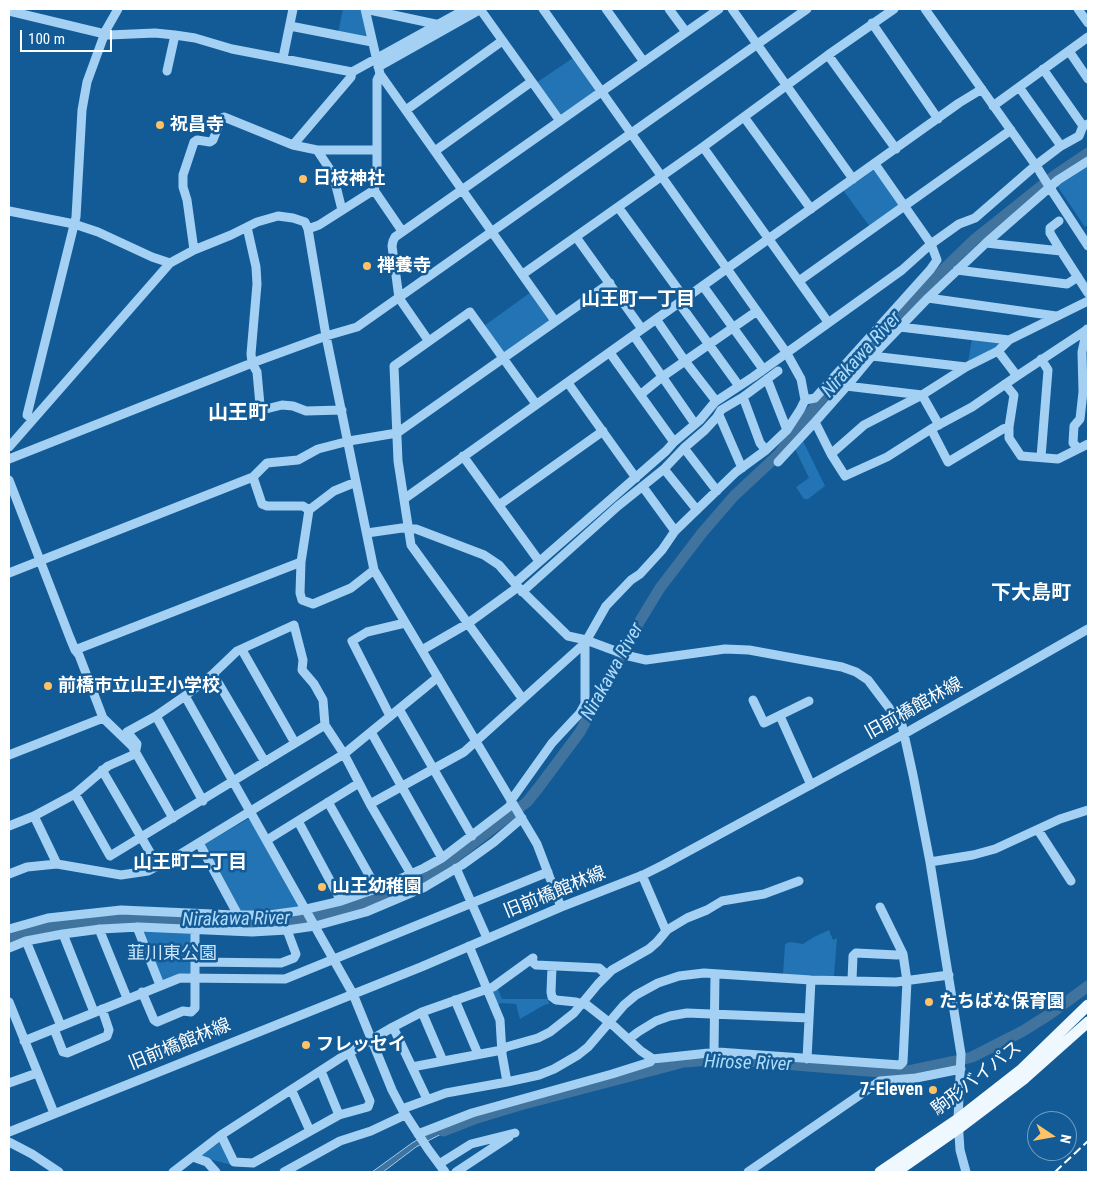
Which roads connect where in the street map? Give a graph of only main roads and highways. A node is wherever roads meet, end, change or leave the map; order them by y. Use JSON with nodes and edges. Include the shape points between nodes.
{"nodes":[{"id":1,"x":1088,"y":1005,"type":"edge"},
{"id":2,"x":1088,"y":1022,"type":"edge"},
{"id":3,"x":958,"y":1124,"type":"junction"},
{"id":4,"x":880,"y":1172,"type":"edge"},
{"id":5,"x":896,"y":1172,"type":"edge"}],
"edges":[{"from":1,"to":3,"type":"main road","name":"駒形バイパス","via":[[1022,1069]]},
{"from":2,"to":3,"type":"main road","name":"駒形バイパス","via":[[1025,1078]]},
{"from":3,"to":4,"type":"main road","name":"駒形バイパス"},
{"from":3,"to":5,"type":"main road","name":"駒形バイパス"}]}
